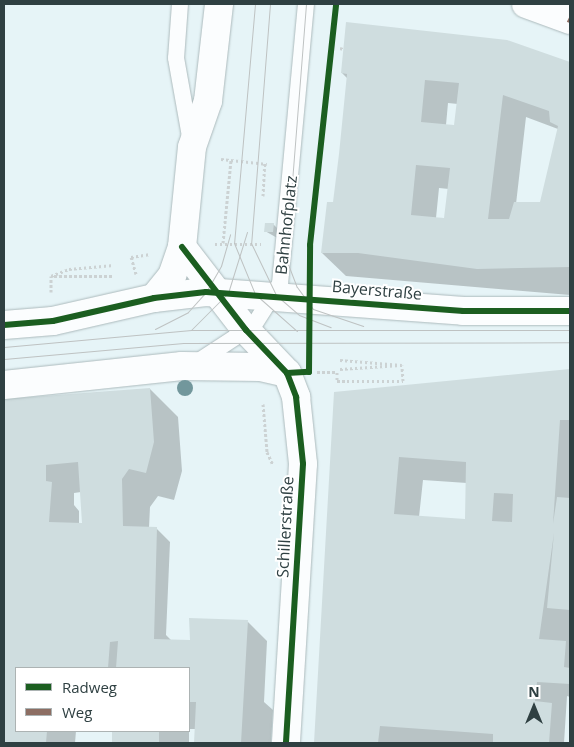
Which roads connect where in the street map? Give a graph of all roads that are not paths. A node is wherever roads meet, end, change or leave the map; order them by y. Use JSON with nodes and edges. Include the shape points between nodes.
{"nodes":[{"id":1,"x":180,"y":4,"type":"edge"},
{"id":2,"x":218,"y":4,"type":"edge"},
{"id":3,"x":306,"y":4,"type":"edge"},
{"id":4,"x":526,"y":4,"type":"edge"},
{"id":5,"x":569,"y":17,"type":"edge"},
{"id":6,"x":192,"y":147,"type":"junction"},
{"id":7,"x":182,"y":247,"type":"junction"},
{"id":8,"x":220,"y":292,"type":"junction"},
{"id":9,"x":276,"y":295,"type":"junction"},
{"id":10,"x":154,"y":298,"type":"junction"},
{"id":11,"x":570,"y":312,"type":"edge"},
{"id":12,"x":4,"y":325,"type":"edge"},
{"id":13,"x":246,"y":330,"type":"junction"},
{"id":14,"x":182,"y":366,"type":"junction"},
{"id":15,"x":302,"y":371,"type":"junction"},
{"id":16,"x":4,"y":385,"type":"edge"},
{"id":17,"x":286,"y":743,"type":"edge"}],
"edges":[{"from":1,"to":6,"type":"lane","via":[[176,58]]},
{"from":2,"to":6,"type":"street","via":[[208,101]]},
{"from":3,"to":9,"type":"lane","name":"Bahnhofplatz","via":[[286,253]]},
{"from":4,"to":5,"type":"street"},
{"from":6,"to":7,"type":"street"},
{"from":7,"to":8,"type":"street"},
{"from":7,"to":10,"type":"street","via":[[172,276]]},
{"from":8,"to":9,"type":"street","name":"Bayerstraße"},
{"from":8,"to":10,"type":"street","name":"Bayerstraße"},
{"from":8,"to":13,"type":"street"},
{"from":9,"to":11,"type":"street","name":"Bayerstraße","via":[[462,311]]},
{"from":9,"to":13,"type":"lane","name":"Bahnhofplatz"},
{"from":10,"to":12,"type":"street","name":"Bayerstraße","via":[[53,321]]},
{"from":13,"to":14,"type":"lane","via":[[216,354]]},
{"from":13,"to":15,"type":"street","name":"Schillerstraße"},
{"from":14,"to":15,"type":"street"},
{"from":14,"to":16,"type":"street"},
{"from":15,"to":17,"type":"street","name":"Schillerstraße","via":[[296,397],[303,464]]}]}
